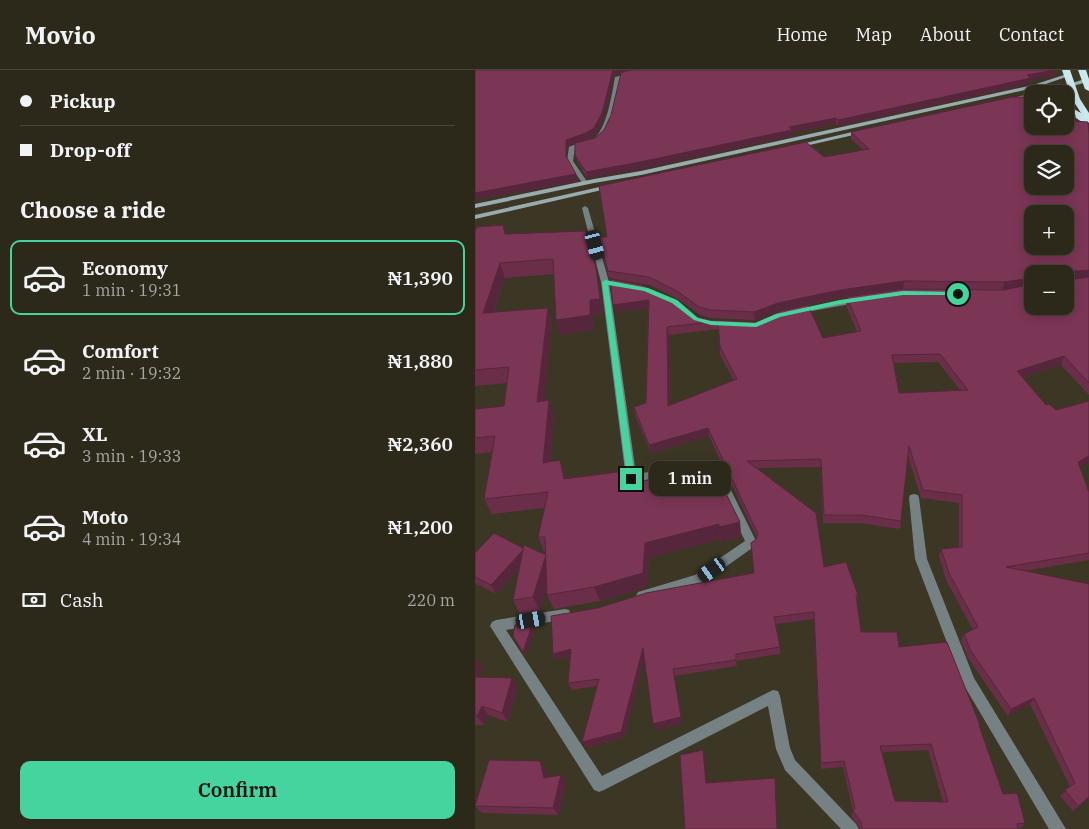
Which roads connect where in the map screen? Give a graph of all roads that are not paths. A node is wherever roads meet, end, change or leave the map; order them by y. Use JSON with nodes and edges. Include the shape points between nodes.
{"nodes":[{"id":1,"x":643,"y":72,"type":"edge"},
{"id":2,"x":1066,"y":73,"type":"edge"},
{"id":3,"x":1086,"y":78,"type":"edge"},
{"id":4,"x":1070,"y":85,"type":"joint"},
{"id":5,"x":1074,"y":93,"type":"edge"},
{"id":6,"x":1024,"y":97,"type":"edge"},
{"id":7,"x":1008,"y":100,"type":"junction"},
{"id":8,"x":1024,"y":100,"type":"edge"},
{"id":9,"x":999,"y":102,"type":"edge"},
{"id":10,"x":1074,"y":112,"type":"edge"},
{"id":11,"x":1089,"y":122,"type":"edge"},
{"id":12,"x":874,"y":129,"type":"edge"},
{"id":13,"x":635,"y":182,"type":"edge"},
{"id":14,"x":585,"y":183,"type":"junction"},
{"id":15,"x":617,"y":186,"type":"edge"},
{"id":16,"x":475,"y":206,"type":"edge"},
{"id":17,"x":585,"y":208,"type":"dead end"},
{"id":18,"x":475,"y":217,"type":"edge"},
{"id":19,"x":869,"y":298,"type":"edge"},
{"id":20,"x":787,"y":314,"type":"edge"},
{"id":21,"x":914,"y":498,"type":"dead end"},
{"id":22,"x":627,"y":600,"type":"edge"},
{"id":23,"x":581,"y":611,"type":"edge"},
{"id":24,"x":851,"y":829,"type":"edge"},
{"id":25,"x":1058,"y":829,"type":"edge"}],
"edges":[{"from":1,"to":14,"type":"street","via":[[618,76],[603,132],[595,141],[572,147],[570,161]]},
{"from":2,"to":4,"type":"highway"},
{"from":2,"to":14,"type":"main road","via":[[1034,86]]},
{"from":3,"to":4,"type":"main road"},
{"from":5,"to":11,"type":"highway"},
{"from":6,"to":7,"type":"main road"},
{"from":7,"to":8,"type":"highway"},
{"from":7,"to":9,"type":"main road"},
{"from":10,"to":11,"type":"highway"},
{"from":12,"to":13,"type":"main road"},
{"from":14,"to":16,"type":"main road"},
{"from":15,"to":18,"type":"main road"},
{"from":17,"to":22,"type":"street","via":[[609,283],[631,479],[714,466],[751,543],[699,579]]},
{"from":19,"to":20,"type":"street"},
{"from":21,"to":25,"type":"street","via":[[921,559],[969,682]]},
{"from":23,"to":24,"type":"street","via":[[496,626],[599,785],[773,696],[783,749],[790,765]]}]}
